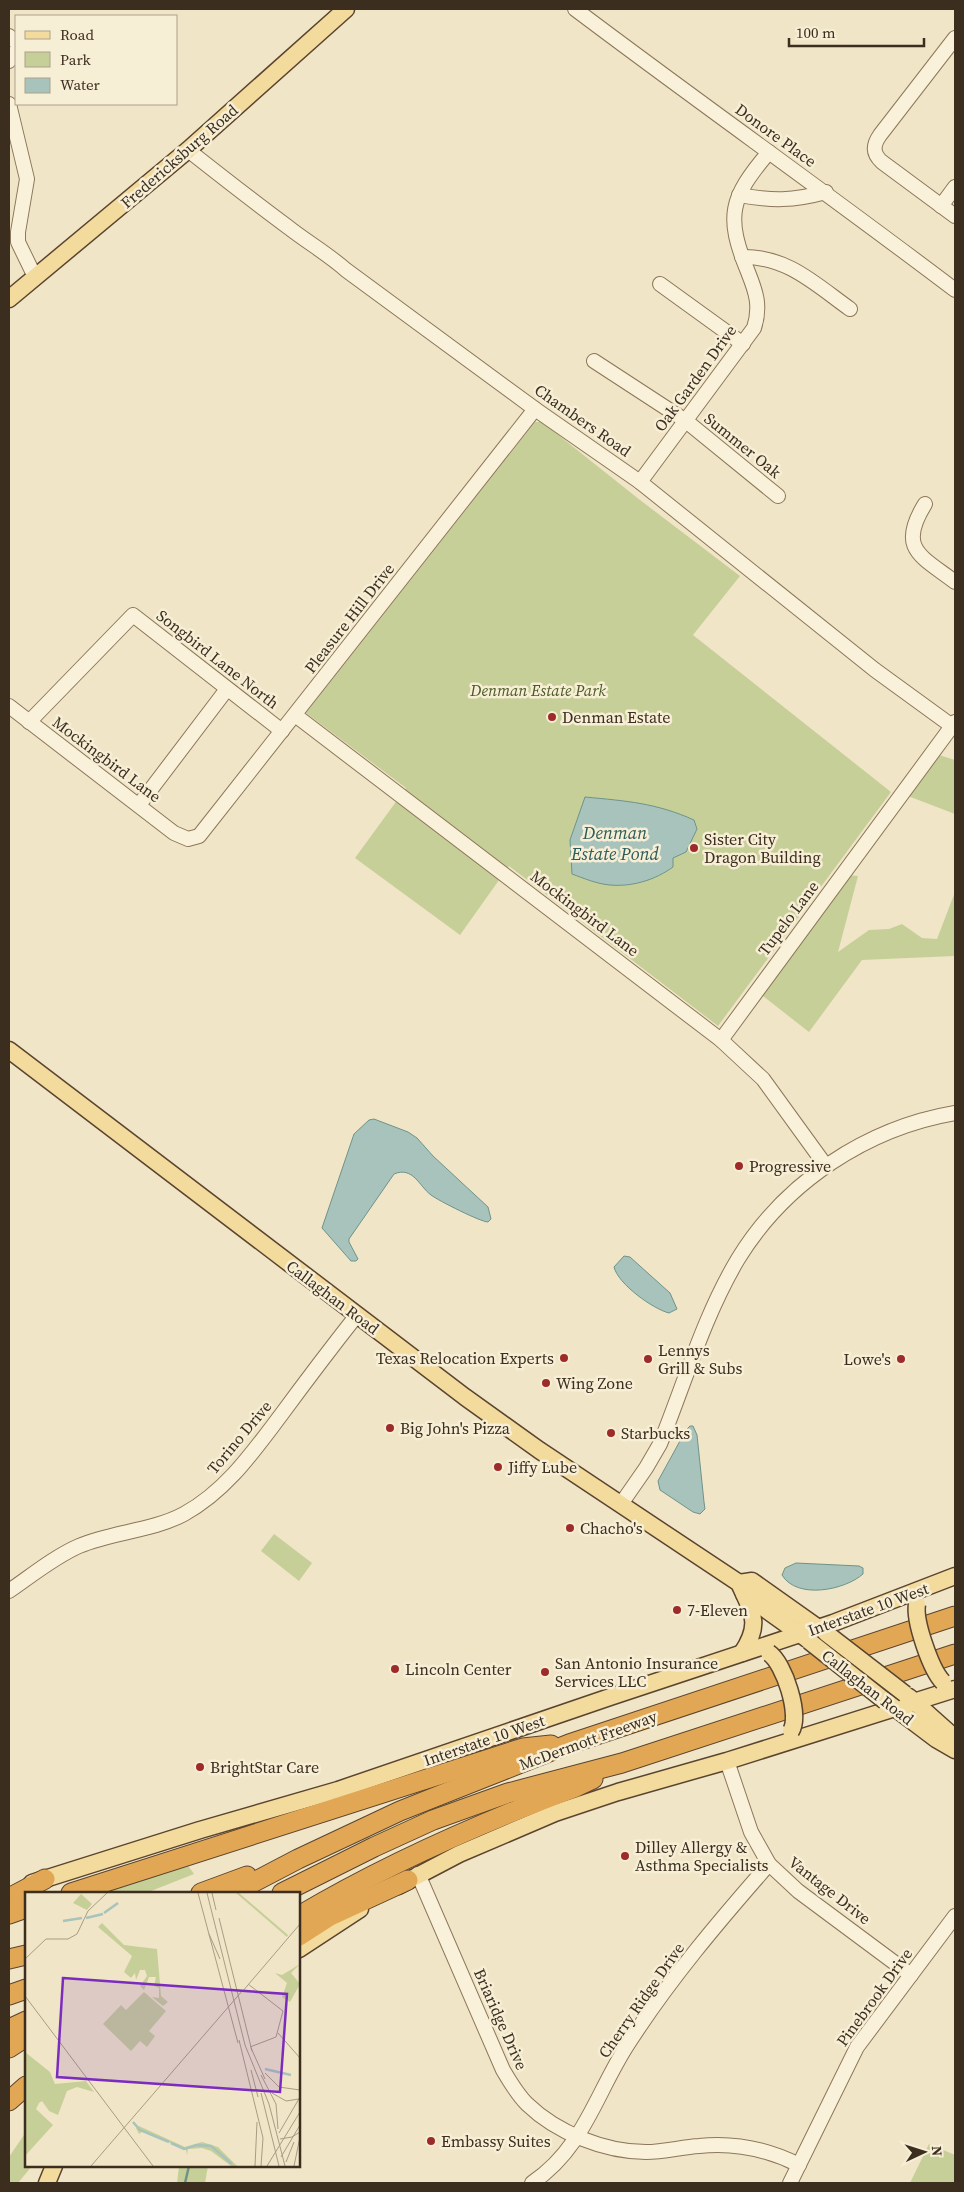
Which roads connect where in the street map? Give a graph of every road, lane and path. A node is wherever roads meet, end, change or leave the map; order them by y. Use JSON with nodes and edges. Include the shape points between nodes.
{"nodes":[{"id":1,"x":346,"y":9,"type":"edge"},
{"id":2,"x":575,"y":9,"type":"edge"},
{"id":3,"x":955,"y":38,"type":"edge"},
{"id":4,"x":9,"y":104,"type":"edge"},
{"id":5,"x":188,"y":150,"type":"junction"},
{"id":6,"x":769,"y":152,"type":"junction"},
{"id":7,"x":955,"y":187,"type":"edge"},
{"id":8,"x":826,"y":192,"type":"junction"},
{"id":9,"x":739,"y":195,"type":"junction"},
{"id":10,"x":941,"y":206,"type":"junction"},
{"id":11,"x":955,"y":216,"type":"edge"},
{"id":12,"x":742,"y":257,"type":"junction"},
{"id":13,"x":35,"y":277,"type":"junction"},
{"id":14,"x":660,"y":284,"type":"dead end"},
{"id":15,"x":955,"y":290,"type":"edge"},
{"id":16,"x":9,"y":299,"type":"edge"},
{"id":17,"x":850,"y":309,"type":"dead end"},
{"id":18,"x":743,"y":344,"type":"junction"},
{"id":19,"x":594,"y":360,"type":"dead end"},
{"id":20,"x":535,"y":409,"type":"junction"},
{"id":21,"x":686,"y":421,"type":"junction"},
{"id":22,"x":640,"y":482,"type":"junction"},
{"id":23,"x":778,"y":496,"type":"dead end"},
{"id":24,"x":925,"y":504,"type":"dead end"},
{"id":25,"x":955,"y":582,"type":"edge"},
{"id":26,"x":227,"y":689,"type":"junction"},
{"id":27,"x":9,"y":706,"type":"edge"},
{"id":28,"x":295,"y":715,"type":"junction"},
{"id":29,"x":30,"y":722,"type":"junction"},
{"id":30,"x":954,"y":724,"type":"edge"},
{"id":31,"x":282,"y":731,"type":"junction"},
{"id":32,"x":139,"y":805,"type":"junction"},
{"id":33,"x":186,"y":838,"type":"joint"},
{"id":34,"x":721,"y":1040,"type":"junction"},
{"id":35,"x":9,"y":1050,"type":"edge"},
{"id":36,"x":955,"y":1113,"type":"edge"},
{"id":37,"x":826,"y":1166,"type":"junction"},
{"id":38,"x":357,"y":1315,"type":"junction"},
{"id":39,"x":621,"y":1504,"type":"junction"},
{"id":40,"x":955,"y":1576,"type":"edge"},
{"id":41,"x":928,"y":1587,"type":"junction"},
{"id":42,"x":742,"y":1588,"type":"junction"},
{"id":43,"x":9,"y":1591,"type":"edge"},
{"id":44,"x":955,"y":1616,"type":"edge"},
{"id":45,"x":813,"y":1634,"type":"junction"},
{"id":46,"x":755,"y":1652,"type":"junction"},
{"id":47,"x":955,"y":1654,"type":"edge"},
{"id":48,"x":951,"y":1687,"type":"edge"},
{"id":49,"x":910,"y":1697,"type":"junction"},
{"id":50,"x":889,"y":1704,"type":"junction"},
{"id":51,"x":952,"y":1734,"type":"edge"},
{"id":52,"x":786,"y":1737,"type":"junction"},
{"id":53,"x":570,"y":1744,"type":"junction"},
{"id":54,"x":955,"y":1750,"type":"edge"},
{"id":55,"x":727,"y":1761,"type":"junction"},
{"id":56,"x":622,"y":1763,"type":"junction"},
{"id":57,"x":298,"y":1859,"type":"junction"},
{"id":58,"x":770,"y":1864,"type":"junction"},
{"id":59,"x":413,"y":1877,"type":"junction"},
{"id":60,"x":45,"y":1879,"type":"junction"},
{"id":61,"x":9,"y":1890,"type":"edge"},
{"id":62,"x":74,"y":1892,"type":"edge"},
{"id":63,"x":204,"y":1892,"type":"edge"},
{"id":64,"x":234,"y":1892,"type":"edge"},
{"id":65,"x":284,"y":1892,"type":"edge"},
{"id":66,"x":9,"y":1898,"type":"edge"},
{"id":67,"x":25,"y":1908,"type":"edge"},
{"id":68,"x":9,"y":1914,"type":"edge"},
{"id":69,"x":300,"y":1915,"type":"edge"},
{"id":70,"x":955,"y":1916,"type":"edge"},
{"id":71,"x":300,"y":1935,"type":"edge"},
{"id":72,"x":300,"y":1948,"type":"edge"},
{"id":73,"x":25,"y":1954,"type":"edge"},
{"id":74,"x":9,"y":1959,"type":"edge"},
{"id":75,"x":911,"y":1975,"type":"junction"},
{"id":76,"x":25,"y":1989,"type":"edge"},
{"id":77,"x":9,"y":1995,"type":"edge"},
{"id":78,"x":25,"y":2022,"type":"edge"},
{"id":79,"x":9,"y":2030,"type":"edge"},
{"id":80,"x":25,"y":2038,"type":"edge"},
{"id":81,"x":9,"y":2048,"type":"edge"},
{"id":82,"x":25,"y":2076,"type":"edge"},
{"id":83,"x":25,"y":2082,"type":"edge"},
{"id":84,"x":9,"y":2087,"type":"edge"},
{"id":85,"x":25,"y":2087,"type":"edge"},
{"id":86,"x":9,"y":2101,"type":"edge"},
{"id":87,"x":579,"y":2136,"type":"junction"},
{"id":88,"x":799,"y":2165,"type":"junction"},
{"id":89,"x":54,"y":2167,"type":"edge"},
{"id":90,"x":47,"y":2183,"type":"edge"},
{"id":91,"x":532,"y":2183,"type":"edge"},
{"id":92,"x":790,"y":2183,"type":"edge"}],
"edges":[{"from":1,"to":5,"type":"main road","name":"Fredericksburg Road"},
{"from":2,"to":6,"type":"street","name":"Donore Place"},
{"from":3,"to":10,"type":"street","via":[[874,144],[878,158]]},
{"from":4,"to":13,"type":"street","via":[[27,179],[18,242]]},
{"from":5,"to":13,"type":"main road","name":"Fredericksburg Road"},
{"from":5,"to":20,"type":"street","name":"Chambers Road","via":[[264,210]]},
{"from":6,"to":8,"type":"street","name":"Donore Place"},
{"from":6,"to":9,"type":"street","name":"Oak Garden Drive","via":[[746,180]]},
{"from":7,"to":10,"type":"street"},
{"from":8,"to":9,"type":"street","via":[[767,200]]},
{"from":8,"to":15,"type":"street","name":"Donore Place"},
{"from":9,"to":12,"type":"street","name":"Oak Garden Drive","via":[[734,221]]},
{"from":10,"to":11,"type":"street"},
{"from":12,"to":17,"type":"street","via":[[781,262]]},
{"from":12,"to":18,"type":"street","name":"Oak Garden Drive","via":[[754,287],[758,310],[754,328]]},
{"from":13,"to":16,"type":"main road","name":"Fredericksburg Road"},
{"from":14,"to":18,"type":"street"},
{"from":18,"to":21,"type":"street","name":"Oak Garden Drive"},
{"from":19,"to":21,"type":"street","name":"Summer Oak"},
{"from":20,"to":22,"type":"street","name":"Chambers Road"},
{"from":20,"to":28,"type":"street","name":"Pleasure Hill Drive"},
{"from":21,"to":22,"type":"street","name":"Oak Garden Drive"},
{"from":21,"to":23,"type":"street","name":"Summer Oak"},
{"from":22,"to":30,"type":"street","name":"Chambers Road","via":[[875,670]]},
{"from":24,"to":25,"type":"street","via":[[913,525],[914,545],[922,556]]},
{"from":26,"to":29,"type":"street","name":"Songbird Lane North","via":[[133,615]]},
{"from":26,"to":31,"type":"street","name":"Songbird Lane North"},
{"from":26,"to":32,"type":"street"},
{"from":27,"to":29,"type":"street","name":"Mockingbird Lane"},
{"from":28,"to":31,"type":"street","name":"Pleasure Hill Drive"},
{"from":28,"to":34,"type":"street","name":"Mockingbird Lane"},
{"from":29,"to":32,"type":"street","name":"Mockingbird Lane"},
{"from":30,"to":34,"type":"street","name":"Tupelo Lane"},
{"from":31,"to":33,"type":"street","name":"Pleasure Hill Drive","via":[[207,829],[194,839]]},
{"from":32,"to":33,"type":"street","name":"Mockingbird Lane","via":[[174,833]]},
{"from":34,"to":37,"type":"street","name":"Mockingbird Lane","via":[[768,1084]]},
{"from":35,"to":38,"type":"main road","name":"Callaghan Road"},
{"from":36,"to":37,"type":"street","via":[[919,1121],[881,1136]]},
{"from":37,"to":39,"type":"street","via":[[776,1208],[738,1259],[718,1297],[660,1444]]},
{"from":38,"to":39,"type":"main road","name":"Callaghan Road","via":[[465,1398]]},
{"from":38,"to":43,"type":"street","name":"Torino Drive","via":[[249,1457],[211,1496],[172,1519],[79,1546]]},
{"from":39,"to":42,"type":"main road","name":"Callaghan Road"},
{"from":40,"to":41,"type":"main road","name":"Interstate 10 West"},
{"from":41,"to":45,"type":"main road","name":"Interstate 10 West"},
{"from":41,"to":48,"type":"main road","bridge":true,"via":[[920,1596],[916,1615],[934,1670]]},
{"from":42,"to":45,"type":"main road","name":"Callaghan Road","via":[[752,1582]]},
{"from":42,"to":46,"type":"main road","via":[[754,1617],[750,1641]]},
{"from":44,"to":53,"type":"highway","name":"McDermott Freeway"},
{"from":45,"to":46,"type":"main road","name":"Interstate 10 West"},
{"from":45,"to":49,"type":"main road","name":"Callaghan Road","bridge":true},
{"from":45,"to":50,"type":"main road","name":"Callaghan Road","bridge":true},
{"from":46,"to":52,"type":"main road","bridge":true,"via":[[780,1665],[794,1708],[794,1726]]},
{"from":46,"to":60,"type":"main road","name":"Interstate 10 West","via":[[338,1790]]},
{"from":47,"to":56,"type":"highway","name":"McDermott Freeway"},
{"from":48,"to":49,"type":"main road"},
{"from":48,"to":51,"type":"main road","via":[[942,1709]]},
{"from":49,"to":50,"type":"main road"},
{"from":49,"to":51,"type":"main road","name":"Callaghan Road"},
{"from":50,"to":52,"type":"main road"},
{"from":50,"to":54,"type":"main road","name":"Callaghan Road"},
{"from":52,"to":55,"type":"main road"},
{"from":53,"to":57,"type":"highway","name":"McDermott Freeway","via":[[400,1812]]},
{"from":53,"to":62,"type":"highway","via":[[523,1748]]},
{"from":55,"to":58,"type":"street","name":"Vantage Drive","via":[[751,1832]]},
{"from":55,"to":59,"type":"main road","via":[[556,1813]]},
{"from":56,"to":65,"type":"highway","name":"McDermott Freeway","via":[[508,1793],[433,1820]]},
{"from":56,"to":69,"type":"highway","via":[[576,1787],[446,1839]]},
{"from":57,"to":63,"type":"highway"},
{"from":57,"to":64,"type":"highway","name":"McDermott Freeway"},
{"from":58,"to":75,"type":"street","name":"Vantage Drive","via":[[798,1891]]},
{"from":58,"to":87,"type":"street","name":"Cherry Ridge Drive","via":[[715,1926],[642,2024],[617,2061]]},
{"from":59,"to":71,"type":"highway","via":[[330,1916]]},
{"from":59,"to":72,"type":"main road"},
{"from":59,"to":87,"type":"street","name":"Briaridge Drive","via":[[512,2085],[540,2115]]},
{"from":60,"to":61,"type":"main road","name":"Interstate 10 West"},
{"from":60,"to":66,"type":"highway"},
{"from":67,"to":68,"type":"highway"},
{"from":70,"to":75,"type":"street","name":"Pinebrook Drive"},
{"from":73,"to":74,"type":"highway"},
{"from":75,"to":88,"type":"street","name":"Pinebrook Drive","via":[[857,2048]]},
{"from":76,"to":77,"type":"highway"},
{"from":78,"to":79,"type":"highway"},
{"from":80,"to":81,"type":"highway"},
{"from":82,"to":84,"type":"highway"},
{"from":83,"to":84,"type":"highway"},
{"from":85,"to":86,"type":"highway"},
{"from":87,"to":88,"type":"street","name":"Briaridge Drive","via":[[607,2147],[643,2152],[732,2145],[769,2152]]},
{"from":87,"to":91,"type":"street","name":"Cherry Ridge Drive","via":[[561,2159]]},
{"from":88,"to":92,"type":"street","name":"Pinebrook Drive"},
{"from":89,"to":90,"type":"main road"}]}
